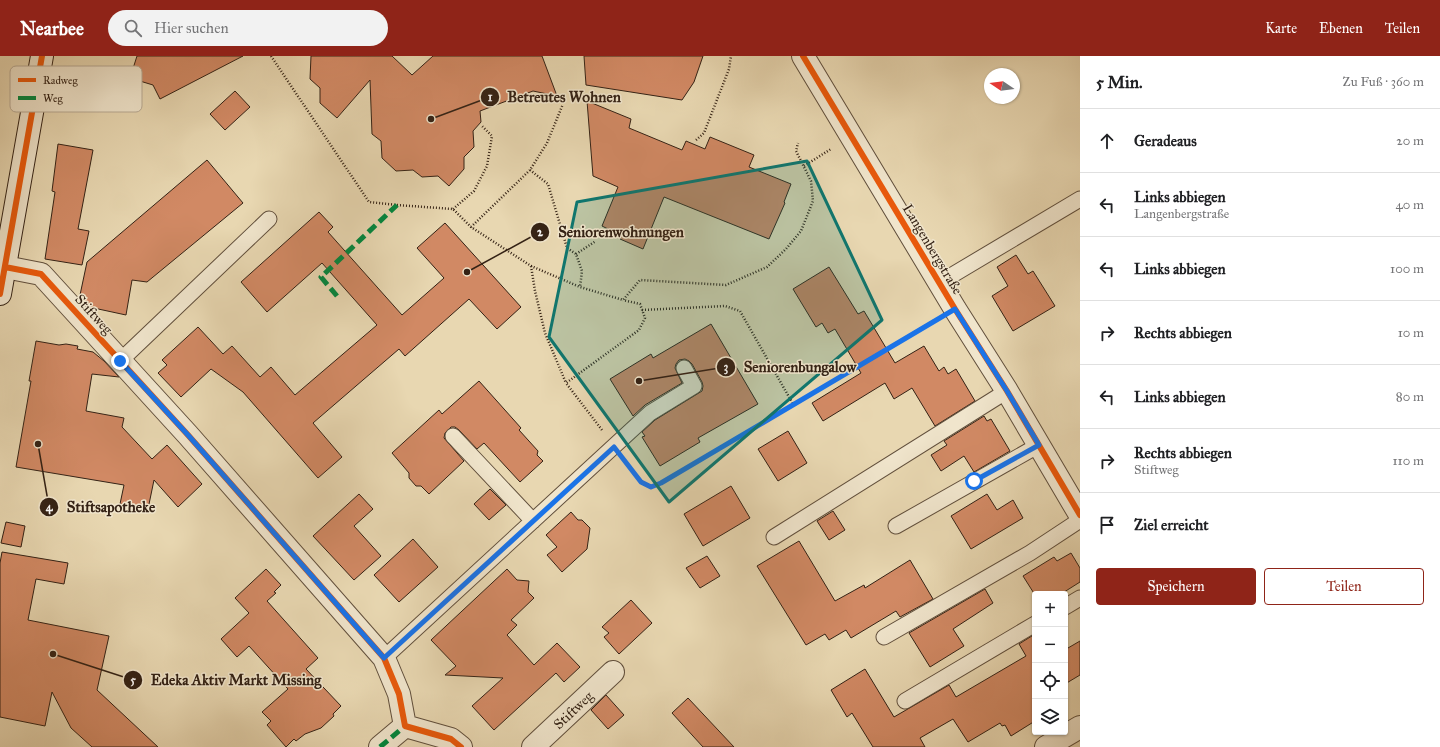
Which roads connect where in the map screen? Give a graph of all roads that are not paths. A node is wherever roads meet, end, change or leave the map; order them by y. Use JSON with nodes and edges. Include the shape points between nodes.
{"nodes":[{"id":1,"x":42,"y":56,"type":"edge"},
{"id":2,"x":803,"y":56,"type":"edge"},
{"id":3,"x":40,"y":66,"type":"edge"},
{"id":4,"x":32,"y":112,"type":"edge"},
{"id":5,"x":1080,"y":198,"type":"edge"},
{"id":6,"x":269,"y":219,"type":"dead end"},
{"id":7,"x":5,"y":267,"type":"junction"},
{"id":8,"x":939,"y":283,"type":"junction"},
{"id":9,"x":0,"y":294,"type":"edge"},
{"id":10,"x":120,"y":361,"type":"junction"},
{"id":11,"x":684,"y":368,"type":"dead end"},
{"id":12,"x":1007,"y":391,"type":"junction"},
{"id":13,"x":453,"y":436,"type":"dead end"},
{"id":14,"x":1039,"y":445,"type":"junction"},
{"id":15,"x":1080,"y":515,"type":"edge"},
{"id":16,"x":1080,"y":520,"type":"edge"},
{"id":17,"x":533,"y":521,"type":"junction"},
{"id":18,"x":896,"y":526,"type":"dead end"},
{"id":19,"x":774,"y":537,"type":"dead end"},
{"id":20,"x":1080,"y":598,"type":"edge"},
{"id":21,"x":1068,"y":605,"type":"edge"},
{"id":22,"x":1032,"y":626,"type":"edge"},
{"id":23,"x":884,"y":637,"type":"dead end"},
{"id":24,"x":384,"y":658,"type":"junction"},
{"id":25,"x":613,"y":672,"type":"dead end"},
{"id":26,"x":905,"y":701,"type":"dead end"},
{"id":27,"x":405,"y":726,"type":"junction"},
{"id":28,"x":1080,"y":727,"type":"edge"},
{"id":29,"x":380,"y":747,"type":"edge"},
{"id":30,"x":462,"y":747,"type":"edge"},
{"id":31,"x":533,"y":747,"type":"edge"},
{"id":32,"x":1046,"y":747,"type":"edge"}],
"edges":[{"from":1,"to":3,"type":"street"},
{"from":2,"to":8,"type":"street","name":"Langenbergstraße"},
{"from":4,"to":7,"type":"street"},
{"from":5,"to":8,"type":"lane"},
{"from":6,"to":10,"type":"lane"},
{"from":7,"to":9,"type":"street"},
{"from":7,"to":10,"type":"street","name":"Stiftweg","via":[[41,274]]},
{"from":8,"to":12,"type":"street","name":"Langenbergstraße"},
{"from":10,"to":24,"type":"street","name":"Stiftweg"},
{"from":11,"to":17,"type":"lane","via":[[694,386],[650,413]]},
{"from":12,"to":14,"type":"street","name":"Langenbergstraße"},
{"from":12,"to":19,"type":"lane"},
{"from":13,"to":17,"type":"lane"},
{"from":14,"to":15,"type":"street","name":"Langenbergstraße"},
{"from":14,"to":18,"type":"lane"},
{"from":16,"to":23,"type":"lane","via":[[1030,553]]},
{"from":17,"to":24,"type":"lane"},
{"from":20,"to":21,"type":"lane"},
{"from":22,"to":26,"type":"lane"},
{"from":24,"to":27,"type":"street","name":"Stiftweg","via":[[399,694]]},
{"from":25,"to":31,"type":"street","name":"Stiftweg"},
{"from":27,"to":29,"type":"street"},
{"from":27,"to":30,"type":"street","via":[[451,739]]},
{"from":28,"to":32,"type":"street"}]}
